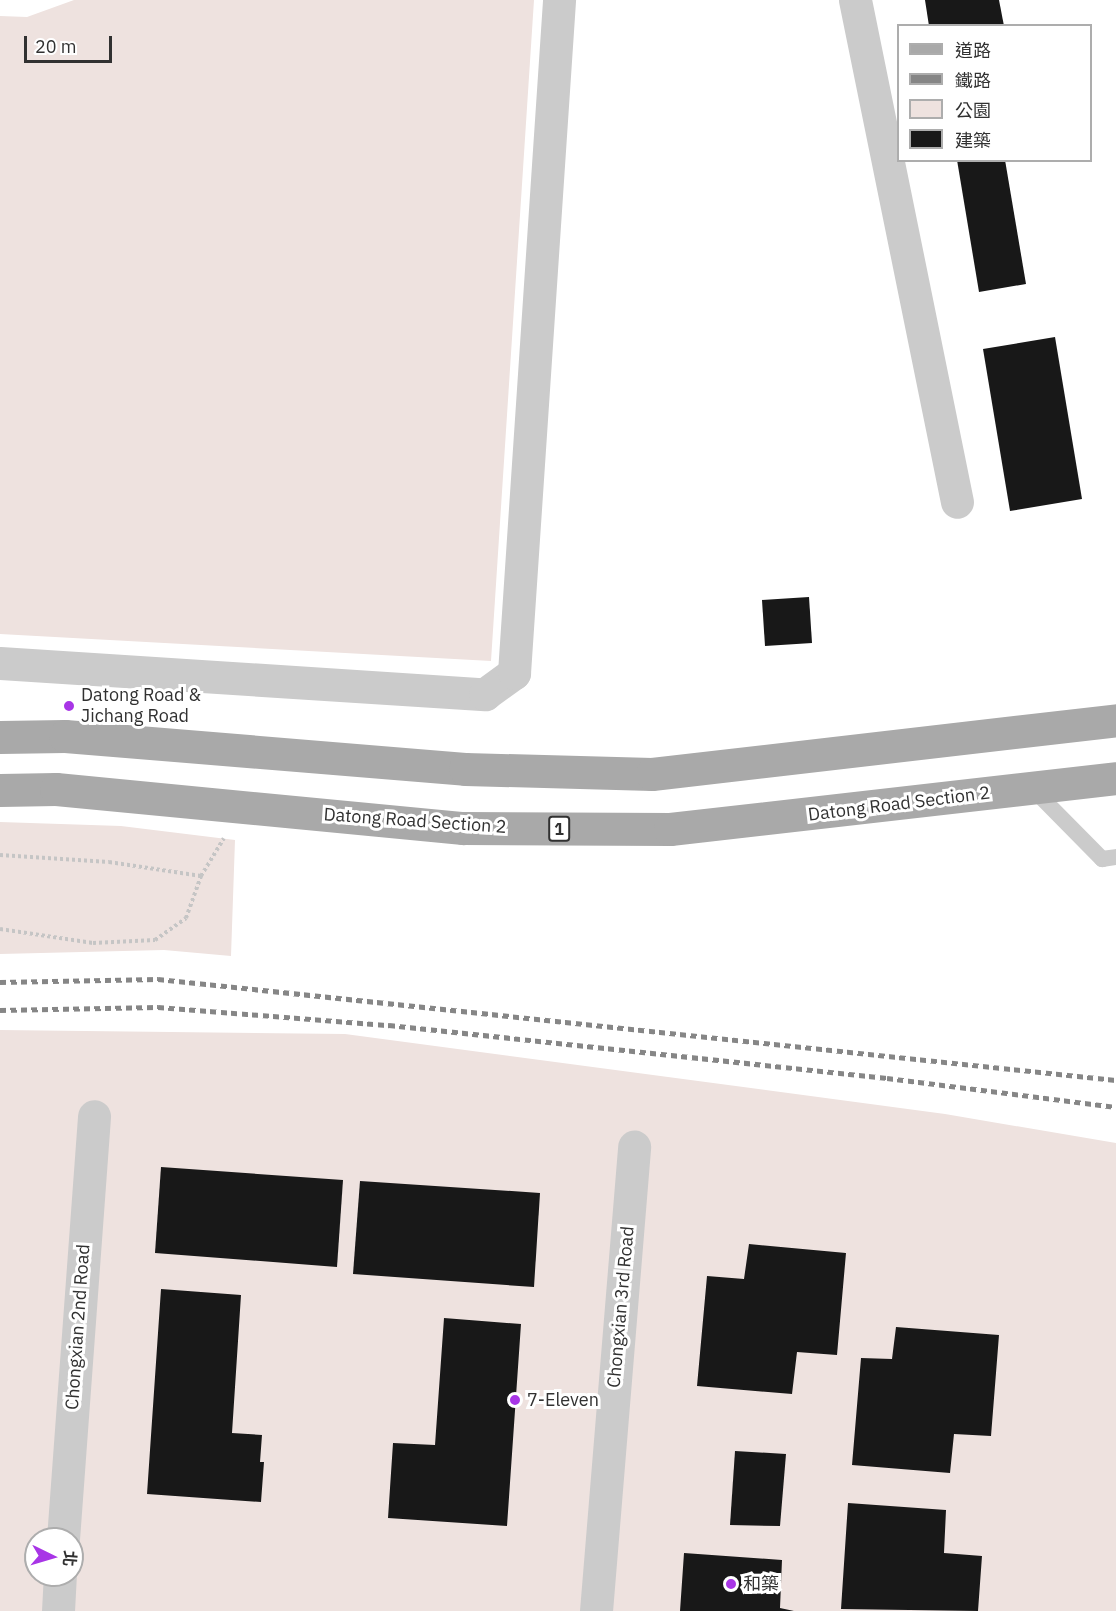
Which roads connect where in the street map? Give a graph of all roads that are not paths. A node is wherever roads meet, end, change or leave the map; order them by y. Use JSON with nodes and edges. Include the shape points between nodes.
{"nodes":[{"id":1,"x":559,"y":0,"type":"edge"},
{"id":2,"x":855,"y":0,"type":"edge"},
{"id":3,"x":957,"y":502,"type":"dead end"},
{"id":4,"x":0,"y":663,"type":"edge"},
{"id":5,"x":1116,"y":720,"type":"edge"},
{"id":6,"x":0,"y":737,"type":"edge"},
{"id":7,"x":1116,"y":778,"type":"edge"},
{"id":8,"x":1032,"y":788,"type":"junction"},
{"id":9,"x":0,"y":790,"type":"edge"},
{"id":10,"x":1116,"y":857,"type":"edge"},
{"id":11,"x":94,"y":1116,"type":"dead end"},
{"id":12,"x":634,"y":1147,"type":"dead end"},
{"id":13,"x":64,"y":1527,"type":"edge"},
{"id":14,"x":59,"y":1587,"type":"edge"},
{"id":15,"x":57,"y":1611,"type":"edge"},
{"id":16,"x":596,"y":1611,"type":"edge"}],
"edges":[{"from":1,"to":4,"type":"street","via":[[514,673],[485,694]]},
{"from":2,"to":3,"type":"street"},
{"from":5,"to":6,"type":"main road","via":[[652,774],[465,768],[64,736]]},
{"from":7,"to":8,"type":"main road","name":"Datong Road Section 2","number":"1"},
{"from":8,"to":9,"type":"main road","name":"Datong Road Section 2","number":"1","via":[[670,829],[464,828],[56,789]]},
{"from":8,"to":10,"type":"lane","via":[[1102,859]]},
{"from":11,"to":13,"type":"street","name":"Chongxian 2nd Road"},
{"from":12,"to":16,"type":"street","name":"Chongxian 3rd Road"},
{"from":14,"to":15,"type":"street"}]}
